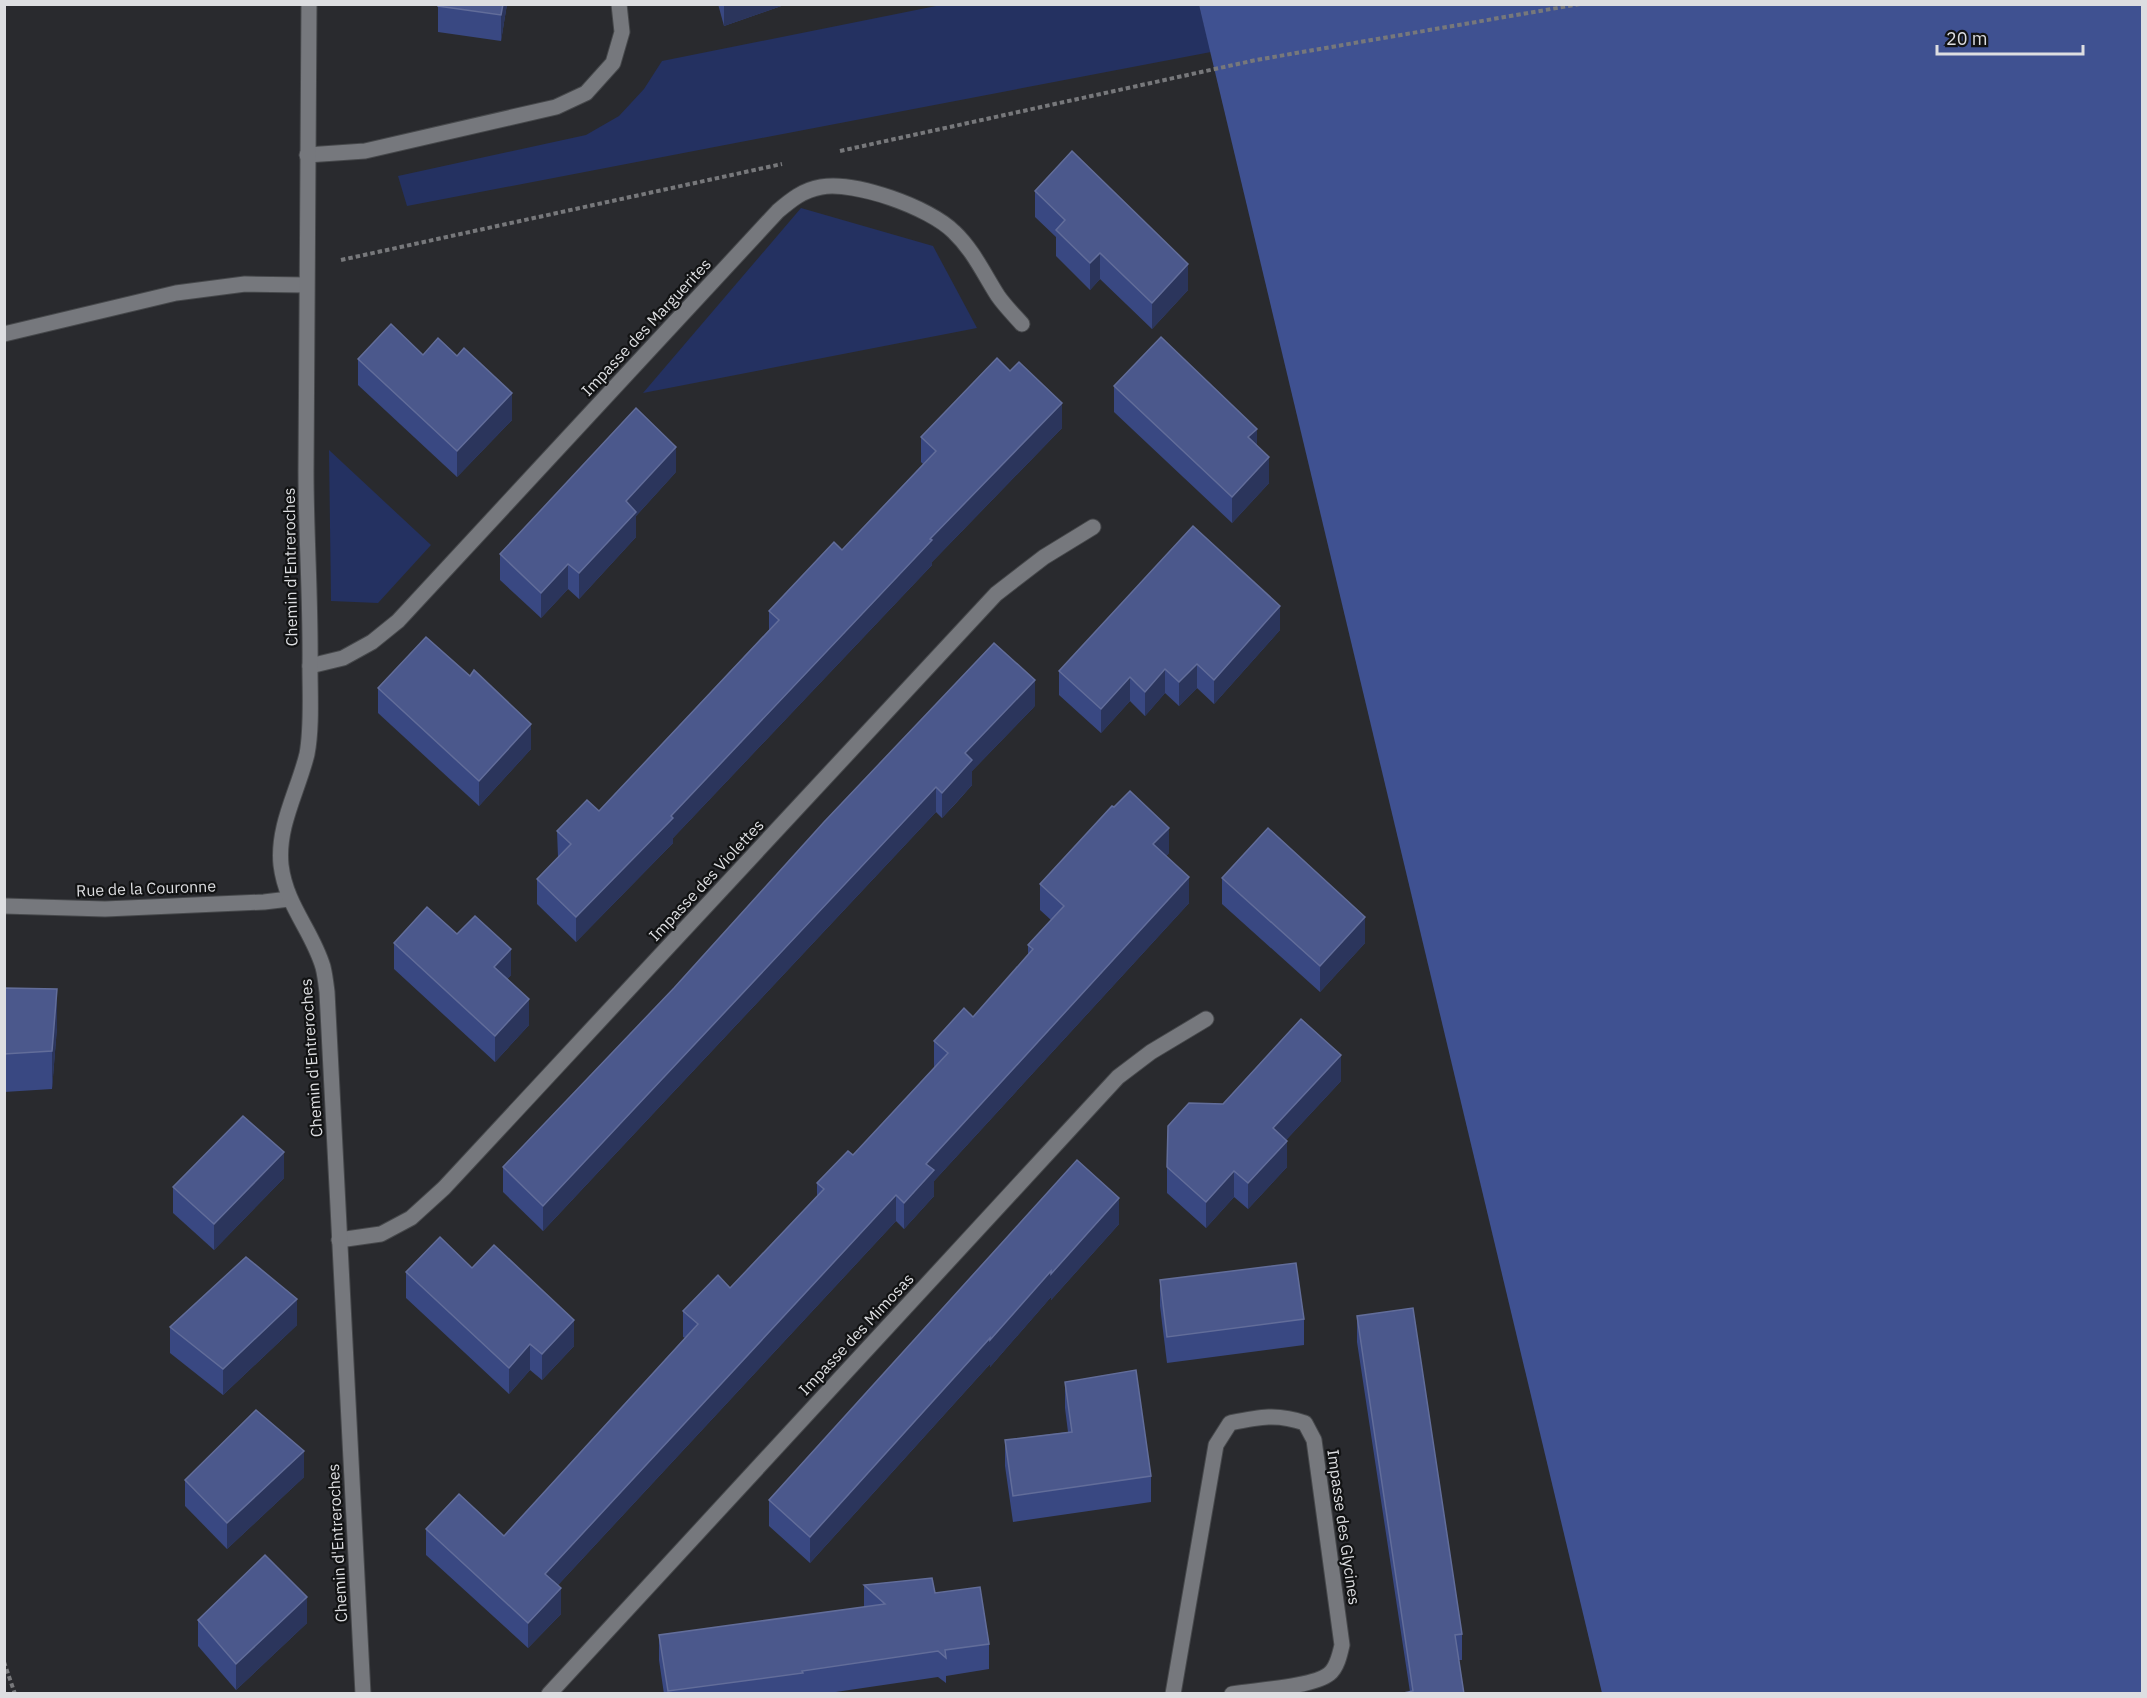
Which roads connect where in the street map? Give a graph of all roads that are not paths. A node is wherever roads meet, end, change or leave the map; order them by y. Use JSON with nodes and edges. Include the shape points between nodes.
{"nodes":[{"id":1,"x":309,"y":4,"type":"edge"},
{"id":2,"x":620,"y":4,"type":"edge"},
{"id":3,"x":307,"y":155,"type":"junction"},
{"id":4,"x":306,"y":285,"type":"junction"},
{"id":5,"x":1022,"y":324,"type":"dead end"},
{"id":6,"x":4,"y":334,"type":"edge"},
{"id":7,"x":1093,"y":527,"type":"dead end"},
{"id":8,"x":310,"y":666,"type":"junction"},
{"id":9,"x":289,"y":899,"type":"junction"},
{"id":10,"x":4,"y":906,"type":"edge"},
{"id":11,"x":1206,"y":1019,"type":"dead end"},
{"id":12,"x":339,"y":1240,"type":"junction"},
{"id":13,"x":363,"y":1694,"type":"edge"},
{"id":14,"x":549,"y":1694,"type":"edge"},
{"id":15,"x":1173,"y":1694,"type":"edge"},
{"id":16,"x":1232,"y":1694,"type":"edge"}],
"edges":[{"from":1,"to":3,"type":"street","name":"Chemin d'Entreroches"},
{"from":2,"to":3,"type":"street","via":[[622,32],[613,63],[586,93],[556,107],[365,151]]},
{"from":3,"to":4,"type":"street","name":"Chemin d'Entreroches"},
{"from":4,"to":6,"type":"street","via":[[245,284],[176,293]]},
{"from":4,"to":8,"type":"street","name":"Chemin d'Entreroches"},
{"from":5,"to":8,"type":"street","name":"Impasse des Marguerites","via":[[999,298],[966,246],[933,216],[902,201],[858,189],[823,186],[800,193],[778,211],[398,621],[343,658]]},
{"from":7,"to":12,"type":"street","name":"Impasse des Violettes","via":[[1044,557],[996,594],[444,1188],[411,1218],[381,1234]]},
{"from":8,"to":9,"type":"street","name":"Chemin d'Entreroches","via":[[308,750],[282,835],[281,865]]},
{"from":9,"to":10,"type":"street","name":"Rue de la Couronne","via":[[105,909]]},
{"from":9,"to":12,"type":"street","name":"Chemin d'Entreroches","via":[[313,943],[327,992]]},
{"from":11,"to":14,"type":"street","name":"Impasse des Mimosas","via":[[1118,1077]]},
{"from":12,"to":13,"type":"street","name":"Chemin d'Entreroches"},
{"from":15,"to":16,"type":"street","name":"Impasse des Glycines","via":[[1216,1445],[1230,1423],[1288,1417],[1305,1424],[1314,1440],[1342,1645],[1329,1674],[1311,1682]]}]}
